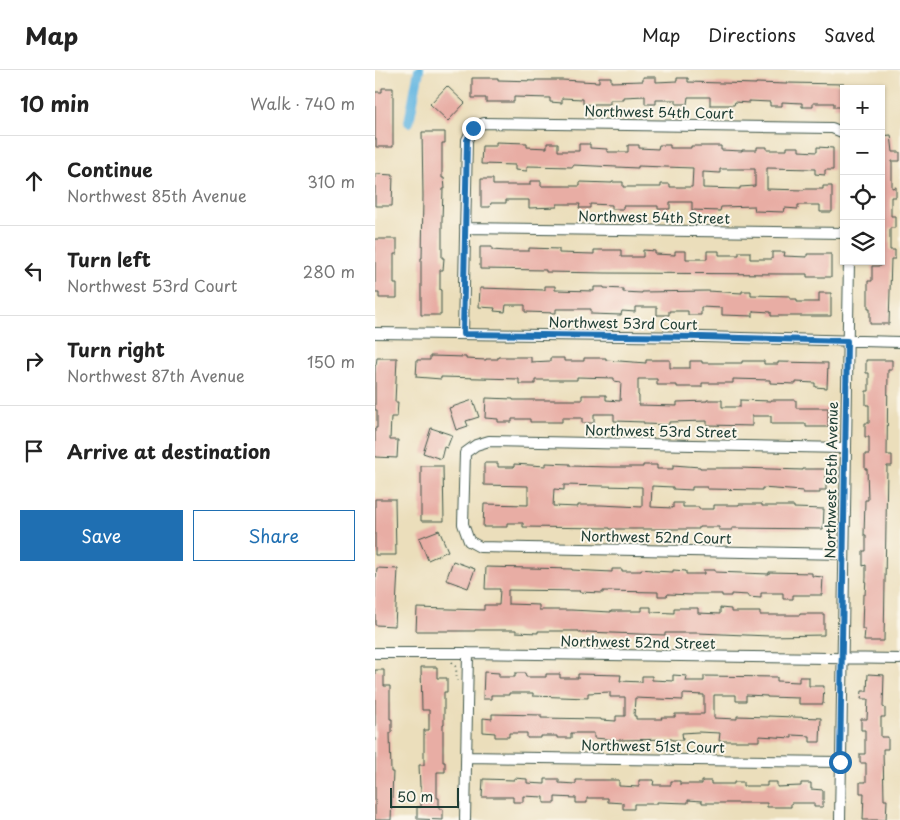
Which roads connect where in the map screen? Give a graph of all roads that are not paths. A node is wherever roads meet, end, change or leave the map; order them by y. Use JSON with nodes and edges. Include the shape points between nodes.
{"nodes":[{"id":1,"x":840,"y":131,"type":"edge"},
{"id":2,"x":465,"y":228,"type":"junction"},
{"id":3,"x":840,"y":233,"type":"edge"},
{"id":4,"x":849,"y":265,"type":"edge"},
{"id":5,"x":375,"y":333,"type":"edge"},
{"id":6,"x":463,"y":334,"type":"junction"},
{"id":7,"x":847,"y":341,"type":"junction"},
{"id":8,"x":900,"y":342,"type":"edge"},
{"id":9,"x":845,"y":448,"type":"junction"},
{"id":10,"x":469,"y":541,"type":"joint"},
{"id":11,"x":843,"y":554,"type":"junction"},
{"id":12,"x":375,"y":653,"type":"edge"},
{"id":13,"x":468,"y":653,"type":"junction"},
{"id":14,"x":843,"y":658,"type":"junction"},
{"id":15,"x":900,"y":659,"type":"edge"},
{"id":16,"x":466,"y":758,"type":"junction"},
{"id":17,"x":840,"y":762,"type":"junction"},
{"id":18,"x":465,"y":820,"type":"edge"},
{"id":19,"x":840,"y":820,"type":"edge"}],
"edges":[{"from":1,"to":2,"type":"street","name":"Northwest 54th Court","via":[[832,128],[484,123],[473,128],[467,140]]},
{"from":2,"to":3,"type":"street","name":"Northwest 54th Street"},
{"from":2,"to":6,"type":"street"},
{"from":4,"to":7,"type":"street","name":"Northwest 85th Avenue"},
{"from":5,"to":6,"type":"street","name":"Northwest 53rd Court"},
{"from":6,"to":7,"type":"street","name":"Northwest 53rd Court"},
{"from":7,"to":8,"type":"street","name":"Northwest 53rd Court"},
{"from":7,"to":9,"type":"street","name":"Northwest 85th Avenue"},
{"from":9,"to":10,"type":"street","name":"Northwest 53rd Street","via":[[489,442],[476,445],[465,453],[463,524]]},
{"from":9,"to":11,"type":"street","name":"Northwest 85th Avenue"},
{"from":10,"to":11,"type":"street","name":"Northwest 52nd Court","via":[[480,547]]},
{"from":11,"to":14,"type":"street","name":"Northwest 85th Avenue"},
{"from":12,"to":13,"type":"street","name":"Northwest 52nd Street"},
{"from":13,"to":14,"type":"street","name":"Northwest 52nd Street"},
{"from":13,"to":16,"type":"street"},
{"from":14,"to":15,"type":"street","name":"Northwest 52nd Street"},
{"from":14,"to":17,"type":"street","name":"Northwest 85th Avenue"},
{"from":16,"to":17,"type":"street","name":"Northwest 51st Court"},
{"from":16,"to":18,"type":"street"},
{"from":17,"to":19,"type":"street","name":"Northwest 85th Avenue"}]}
